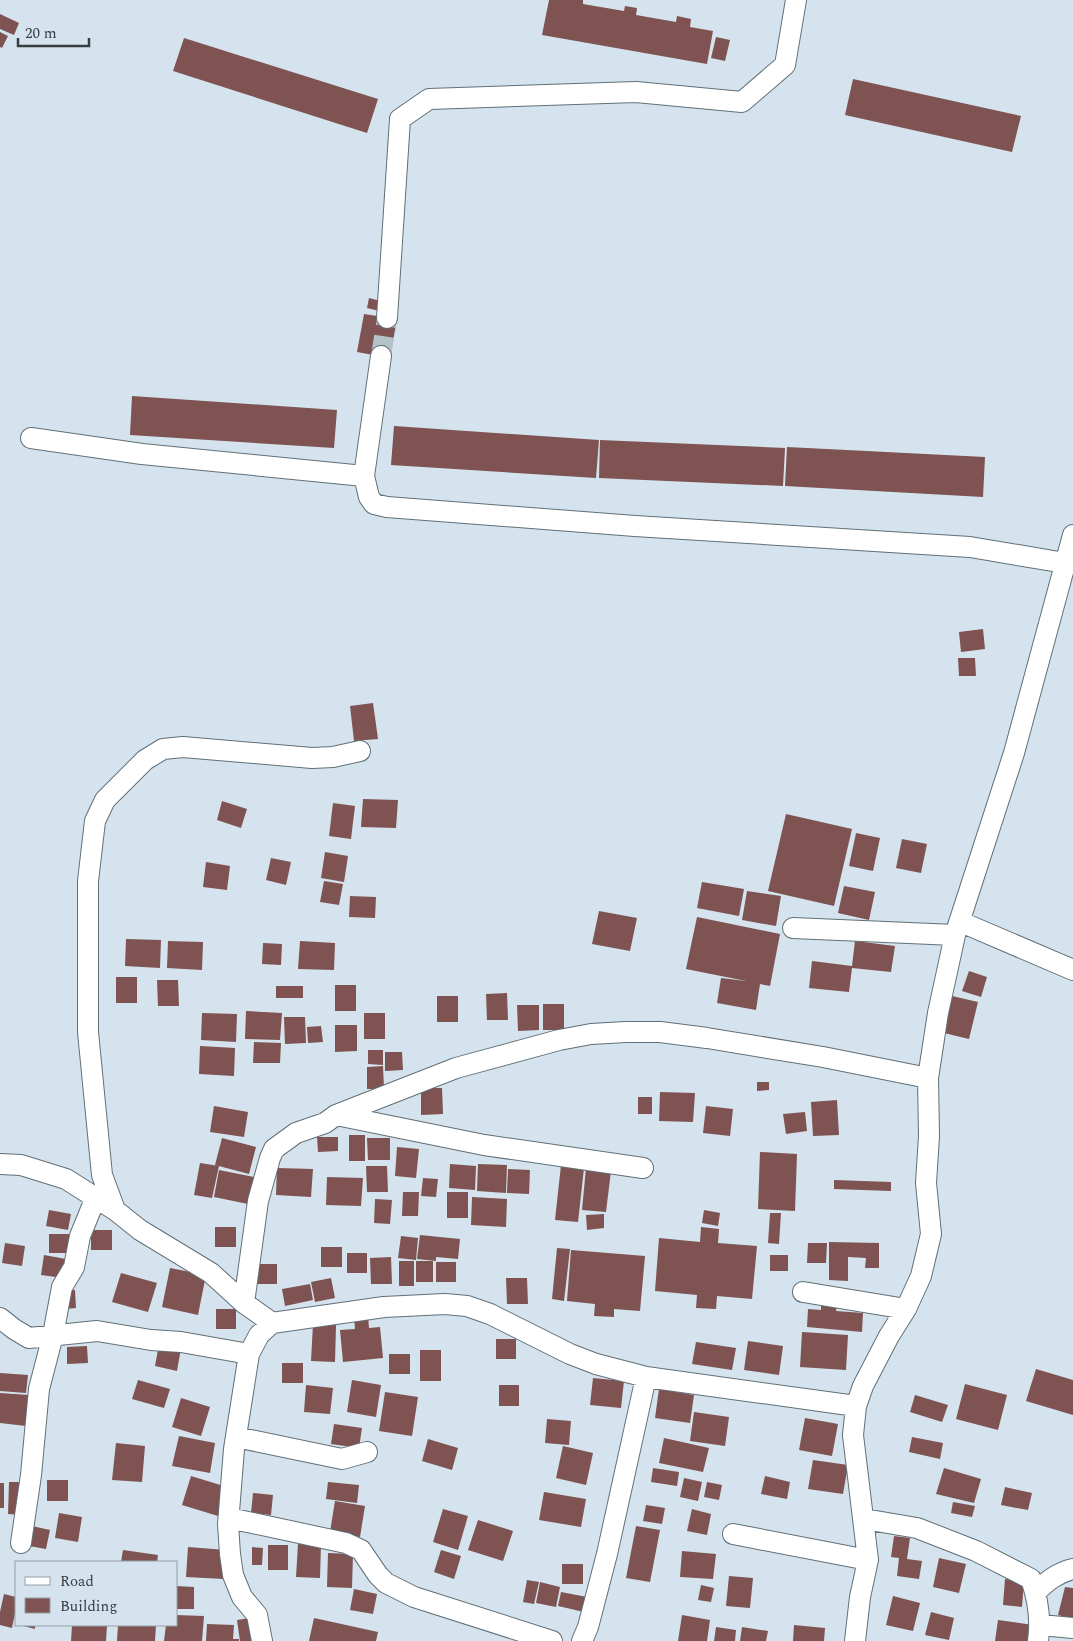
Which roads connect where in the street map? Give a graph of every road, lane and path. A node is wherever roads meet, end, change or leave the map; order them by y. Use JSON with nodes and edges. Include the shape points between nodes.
{"nodes":[{"id":1,"x":796,"y":0,"type":"edge"},
{"id":2,"x":387,"y":318,"type":"tunnel mouth"},
{"id":3,"x":381,"y":356,"type":"tunnel mouth"},
{"id":4,"x":31,"y":438,"type":"dead end"},
{"id":5,"x":364,"y":476,"type":"junction"},
{"id":6,"x":1073,"y":535,"type":"edge"},
{"id":7,"x":1065,"y":563,"type":"junction"},
{"id":8,"x":360,"y":751,"type":"dead end"},
{"id":9,"x":793,"y":928,"type":"dead end"},
{"id":10,"x":958,"y":928,"type":"junction"},
{"id":11,"x":1073,"y":970,"type":"edge"},
{"id":12,"x":928,"y":1078,"type":"junction"},
{"id":13,"x":336,"y":1115,"type":"junction"},
{"id":14,"x":0,"y":1164,"type":"edge"},
{"id":15,"x":643,"y":1168,"type":"dead end"},
{"id":16,"x":96,"y":1197,"type":"junction"},
{"id":17,"x":115,"y":1210,"type":"junction"},
{"id":18,"x":803,"y":1292,"type":"dead end"},
{"id":19,"x":244,"y":1303,"type":"junction"},
{"id":20,"x":906,"y":1309,"type":"junction"},
{"id":21,"x":0,"y":1318,"type":"edge"},
{"id":22,"x":272,"y":1323,"type":"junction"},
{"id":23,"x":53,"y":1334,"type":"junction"},
{"id":24,"x":249,"y":1354,"type":"junction"},
{"id":25,"x":646,"y":1378,"type":"junction"},
{"id":26,"x":856,"y":1406,"type":"junction"},
{"id":27,"x":236,"y":1437,"type":"junction"},
{"id":28,"x":367,"y":1452,"type":"dead end"},
{"id":29,"x":229,"y":1518,"type":"junction"},
{"id":30,"x":864,"y":1519,"type":"junction"},
{"id":31,"x":733,"y":1534,"type":"dead end"},
{"id":32,"x":20,"y":1543,"type":"dead end"},
{"id":33,"x":868,"y":1560,"type":"junction"},
{"id":34,"x":1073,"y":1569,"type":"edge"},
{"id":35,"x":1036,"y":1592,"type":"junction"},
{"id":36,"x":1073,"y":1628,"type":"edge"},
{"id":37,"x":1040,"y":1633,"type":"edge"},
{"id":38,"x":262,"y":1641,"type":"edge"},
{"id":39,"x":552,"y":1641,"type":"edge"},
{"id":40,"x":582,"y":1641,"type":"edge"},
{"id":41,"x":855,"y":1641,"type":"edge"}],
"edges":[{"from":1,"to":2,"type":"street","via":[[785,65],[742,102],[636,92],[429,99],[400,119]]},
{"from":3,"to":5,"type":"street"},
{"from":4,"to":5,"type":"street","via":[[142,454]]},
{"from":5,"to":7,"type":"street","via":[[374,504],[387,507],[970,547]]},
{"from":6,"to":7,"type":"street"},
{"from":7,"to":10,"type":"street","via":[[1014,753]]},
{"from":8,"to":17,"type":"street","via":[[312,758],[183,747],[163,749],[145,760],[105,800],[95,821],[88,881],[88,1032],[102,1175]]},
{"from":9,"to":10,"type":"street"},
{"from":10,"to":11,"type":"street"},
{"from":10,"to":12,"type":"street","via":[[938,1013]]},
{"from":12,"to":13,"type":"street","via":[[707,1038],[660,1032],[591,1034],[456,1068]]},
{"from":12,"to":20,"type":"street","via":[[926,1183],[930,1234],[920,1276]]},
{"from":13,"to":15,"type":"street","via":[[484,1145]]},
{"from":13,"to":19,"type":"street","via":[[326,1124],[296,1133],[274,1149],[258,1201]]},
{"from":14,"to":16,"type":"street","via":[[20,1165],[66,1179]]},
{"from":16,"to":17,"type":"street"},
{"from":16,"to":23,"type":"street","via":[[80,1236],[74,1267],[62,1287]]},
{"from":17,"to":19,"type":"street","via":[[140,1230],[211,1273]]},
{"from":18,"to":20,"type":"street"},
{"from":19,"to":22,"type":"street"},
{"from":20,"to":26,"type":"street","via":[[885,1343]]},
{"from":21,"to":23,"type":"street","via":[[29,1338]]},
{"from":22,"to":24,"type":"street","via":[[259,1335]]},
{"from":22,"to":25,"type":"street","via":[[384,1307],[467,1306],[587,1360]]},
{"from":23,"to":24,"type":"street","via":[[97,1331]]},
{"from":23,"to":32,"type":"street","via":[[39,1389],[31,1475]]},
{"from":24,"to":27,"type":"street"},
{"from":25,"to":26,"type":"street"},
{"from":25,"to":40,"type":"street","via":[[608,1554]]},
{"from":26,"to":30,"type":"street","via":[[853,1435]]},
{"from":27,"to":28,"type":"street","via":[[342,1459]]},
{"from":27,"to":29,"type":"street"},
{"from":29,"to":38,"type":"street","via":[[233,1575],[242,1597],[257,1615]]},
{"from":29,"to":39,"type":"street","via":[[346,1543],[361,1550],[378,1575],[398,1590]]},
{"from":30,"to":33,"type":"street"},
{"from":30,"to":35,"type":"street","via":[[917,1528],[976,1551],[1031,1579]]},
{"from":31,"to":33,"type":"street"},
{"from":33,"to":41,"type":"street"},
{"from":34,"to":35,"type":"street","via":[[1049,1579]]},
{"from":35,"to":37,"type":"street"},
{"from":36,"to":37,"type":"street"}]}
